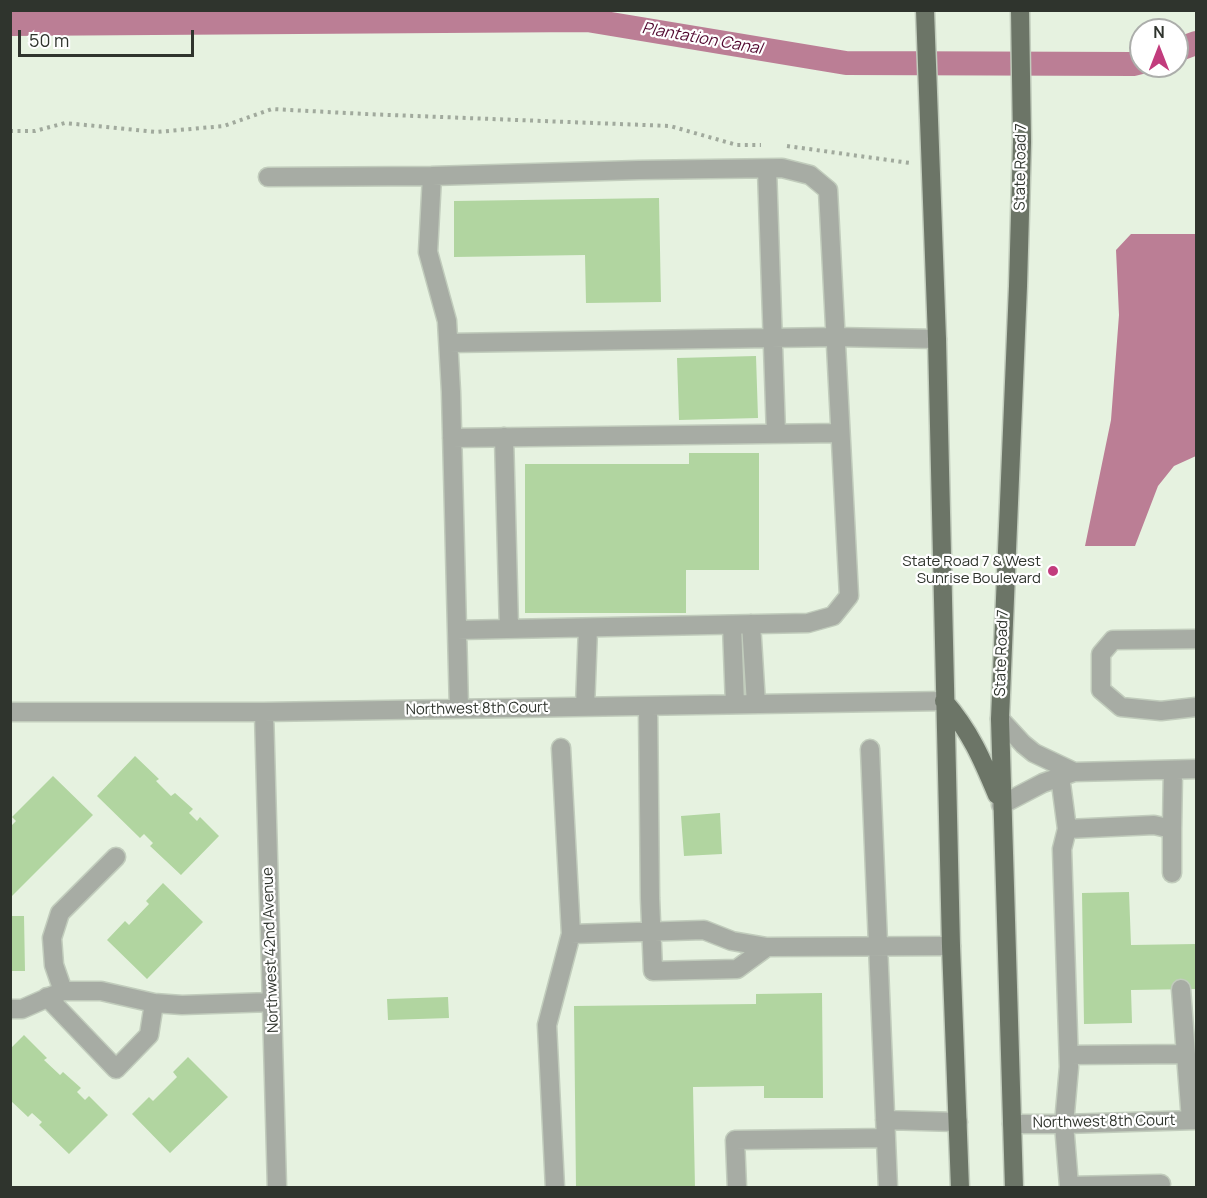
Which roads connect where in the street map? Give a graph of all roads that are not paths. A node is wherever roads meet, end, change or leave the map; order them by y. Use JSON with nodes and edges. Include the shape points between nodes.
{"nodes":[{"id":1,"x":1022,"y":12,"type":"edge"},
{"id":2,"x":923,"y":14,"type":"edge"},
{"id":3,"x":767,"y":169,"type":"junction"},
{"id":4,"x":432,"y":176,"type":"junction"},
{"id":5,"x":268,"y":177,"type":"dead end"},
{"id":6,"x":835,"y":337,"type":"junction"},
{"id":7,"x":772,"y":338,"type":"junction"},
{"id":8,"x":937,"y":339,"type":"junction"},
{"id":9,"x":448,"y":343,"type":"junction"},
{"id":10,"x":840,"y":433,"type":"junction"},
{"id":11,"x":776,"y":434,"type":"junction"},
{"id":12,"x":504,"y":437,"type":"junction"},
{"id":13,"x":452,"y":438,"type":"junction"},
{"id":14,"x":751,"y":624,"type":"junction"},
{"id":15,"x":732,"y":625,"type":"junction"},
{"id":16,"x":588,"y":627,"type":"junction"},
{"id":17,"x":509,"y":629,"type":"junction"},
{"id":18,"x":457,"y":630,"type":"junction"},
{"id":19,"x":1197,"y":639,"type":"edge"},
{"id":20,"x":944,"y":701,"type":"junction"},
{"id":21,"x":735,"y":704,"type":"junction"},
{"id":22,"x":756,"y":704,"type":"junction"},
{"id":23,"x":648,"y":706,"type":"junction"},
{"id":24,"x":585,"y":707,"type":"junction"},
{"id":25,"x":1197,"y":707,"type":"edge"},
{"id":26,"x":459,"y":709,"type":"junction"},
{"id":27,"x":10,"y":712,"type":"edge"},
{"id":28,"x":264,"y":712,"type":"junction"},
{"id":29,"x":1000,"y":719,"type":"junction"},
{"id":30,"x":561,"y":748,"type":"dead end"},
{"id":31,"x":870,"y":749,"type":"dead end"},
{"id":32,"x":1197,"y":769,"type":"edge"},
{"id":33,"x":1173,"y":770,"type":"junction"},
{"id":34,"x":1067,"y":774,"type":"junction"},
{"id":35,"x":1001,"y":806,"type":"junction"},
{"id":36,"x":1067,"y":829,"type":"junction"},
{"id":37,"x":1172,"y":829,"type":"junction"},
{"id":38,"x":116,"y":857,"type":"dead end"},
{"id":39,"x":1172,"y":873,"type":"dead end"},
{"id":40,"x":652,"y":930,"type":"junction"},
{"id":41,"x":571,"y":934,"type":"junction"},
{"id":42,"x":951,"y":946,"type":"junction"},
{"id":43,"x":767,"y":947,"type":"junction"},
{"id":44,"x":879,"y":947,"type":"junction"},
{"id":45,"x":1181,"y":989,"type":"dead end"},
{"id":46,"x":55,"y":994,"type":"junction"},
{"id":47,"x":272,"y":1002,"type":"junction"},
{"id":48,"x":154,"y":1003,"type":"junction"},
{"id":49,"x":10,"y":1009,"type":"edge"},
{"id":50,"x":1186,"y":1054,"type":"junction"},
{"id":51,"x":1069,"y":1055,"type":"junction"},
{"id":52,"x":1194,"y":1120,"type":"edge"},
{"id":53,"x":958,"y":1122,"type":"junction"},
{"id":54,"x":1012,"y":1124,"type":"junction"},
{"id":55,"x":1064,"y":1124,"type":"junction"},
{"id":56,"x":885,"y":1129,"type":"junction"},
{"id":57,"x":1161,"y":1184,"type":"dead end"},
{"id":58,"x":277,"y":1188,"type":"edge"},
{"id":59,"x":555,"y":1188,"type":"edge"},
{"id":60,"x":737,"y":1188,"type":"edge"},
{"id":61,"x":888,"y":1188,"type":"edge"},
{"id":62,"x":960,"y":1188,"type":"edge"},
{"id":63,"x":1014,"y":1188,"type":"edge"}],
"edges":[{"from":1,"to":29,"type":"main road","name":"State Road 7","via":[[1018,286]]},
{"from":2,"to":8,"type":"main road"},
{"from":3,"to":4,"type":"street"},
{"from":3,"to":6,"type":"street","via":[[782,168],[810,175],[828,190]]},
{"from":3,"to":7,"type":"street"},
{"from":4,"to":5,"type":"street"},
{"from":4,"to":9,"type":"street","via":[[428,252],[447,321]]},
{"from":6,"to":7,"type":"street"},
{"from":6,"to":8,"type":"street"},
{"from":6,"to":10,"type":"street"},
{"from":7,"to":9,"type":"street"},
{"from":7,"to":11,"type":"street"},
{"from":8,"to":20,"type":"main road"},
{"from":9,"to":13,"type":"street"},
{"from":10,"to":11,"type":"street"},
{"from":10,"to":14,"type":"street","via":[[849,596],[833,616],[808,623]]},
{"from":11,"to":12,"type":"street"},
{"from":12,"to":13,"type":"street"},
{"from":12,"to":17,"type":"street"},
{"from":13,"to":18,"type":"street"},
{"from":14,"to":15,"type":"street"},
{"from":14,"to":22,"type":"street"},
{"from":15,"to":16,"type":"street"},
{"from":15,"to":21,"type":"street"},
{"from":16,"to":17,"type":"street"},
{"from":16,"to":24,"type":"street"},
{"from":17,"to":18,"type":"street"},
{"from":18,"to":26,"type":"street"},
{"from":19,"to":25,"type":"street","via":[[1113,640],[1101,654],[1101,690],[1121,707],[1161,711]]},
{"from":20,"to":22,"type":"street","name":"Northwest 8th Court"},
{"from":20,"to":35,"type":"main road","via":[[979,750]]},
{"from":20,"to":42,"type":"main road"},
{"from":21,"to":22,"type":"street","name":"Northwest 8th Court"},
{"from":21,"to":23,"type":"street","name":"Northwest 8th Court"},
{"from":23,"to":24,"type":"street","name":"Northwest 8th Court"},
{"from":23,"to":40,"type":"street"},
{"from":24,"to":26,"type":"street","name":"Northwest 8th Court"},
{"from":26,"to":28,"type":"street","name":"Northwest 8th Court"},
{"from":27,"to":28,"type":"street","name":"Northwest 8th Court"},
{"from":28,"to":47,"type":"street","name":"Northwest 42nd Avenue"},
{"from":29,"to":34,"type":"street","via":[[1023,744]]},
{"from":29,"to":35,"type":"main road","name":"State Road 7"},
{"from":30,"to":41,"type":"street"},
{"from":31,"to":44,"type":"street"},
{"from":32,"to":33,"type":"street"},
{"from":33,"to":34,"type":"street"},
{"from":33,"to":37,"type":"street"},
{"from":34,"to":35,"type":"street"},
{"from":34,"to":36,"type":"street"},
{"from":35,"to":54,"type":"main road","name":"State Road 7"},
{"from":36,"to":37,"type":"street","via":[[1154,825]]},
{"from":36,"to":51,"type":"street","via":[[1062,849]]},
{"from":37,"to":39,"type":"street"},
{"from":38,"to":46,"type":"street","via":[[60,914],[52,938]]},
{"from":40,"to":41,"type":"street"},
{"from":40,"to":43,"type":"street","via":[[705,930],[732,941]]},
{"from":40,"to":43,"type":"street","via":[[653,970],[737,969]]},
{"from":41,"to":59,"type":"street","via":[[547,1025]]},
{"from":42,"to":44,"type":"street"},
{"from":42,"to":53,"type":"main road"},
{"from":43,"to":44,"type":"street"},
{"from":44,"to":56,"type":"street"},
{"from":45,"to":50,"type":"street"},
{"from":46,"to":48,"type":"street","via":[[101,991]]},
{"from":46,"to":48,"type":"street","via":[[116,1069],[149,1035]]},
{"from":46,"to":49,"type":"street","via":[[22,1009]]},
{"from":47,"to":48,"type":"street"},
{"from":47,"to":58,"type":"street","name":"Northwest 42nd Avenue"},
{"from":50,"to":51,"type":"street"},
{"from":50,"to":52,"type":"street"},
{"from":51,"to":55,"type":"street"},
{"from":52,"to":55,"type":"street","name":"Northwest 8th Court"},
{"from":53,"to":56,"type":"street"},
{"from":53,"to":62,"type":"main road"},
{"from":54,"to":55,"type":"street","name":"Northwest 8th Court"},
{"from":54,"to":63,"type":"main road","name":"State Road 7"},
{"from":55,"to":57,"type":"street","via":[[1069,1186]]},
{"from":56,"to":60,"type":"street","via":[[735,1140]]},
{"from":56,"to":61,"type":"street"}]}
